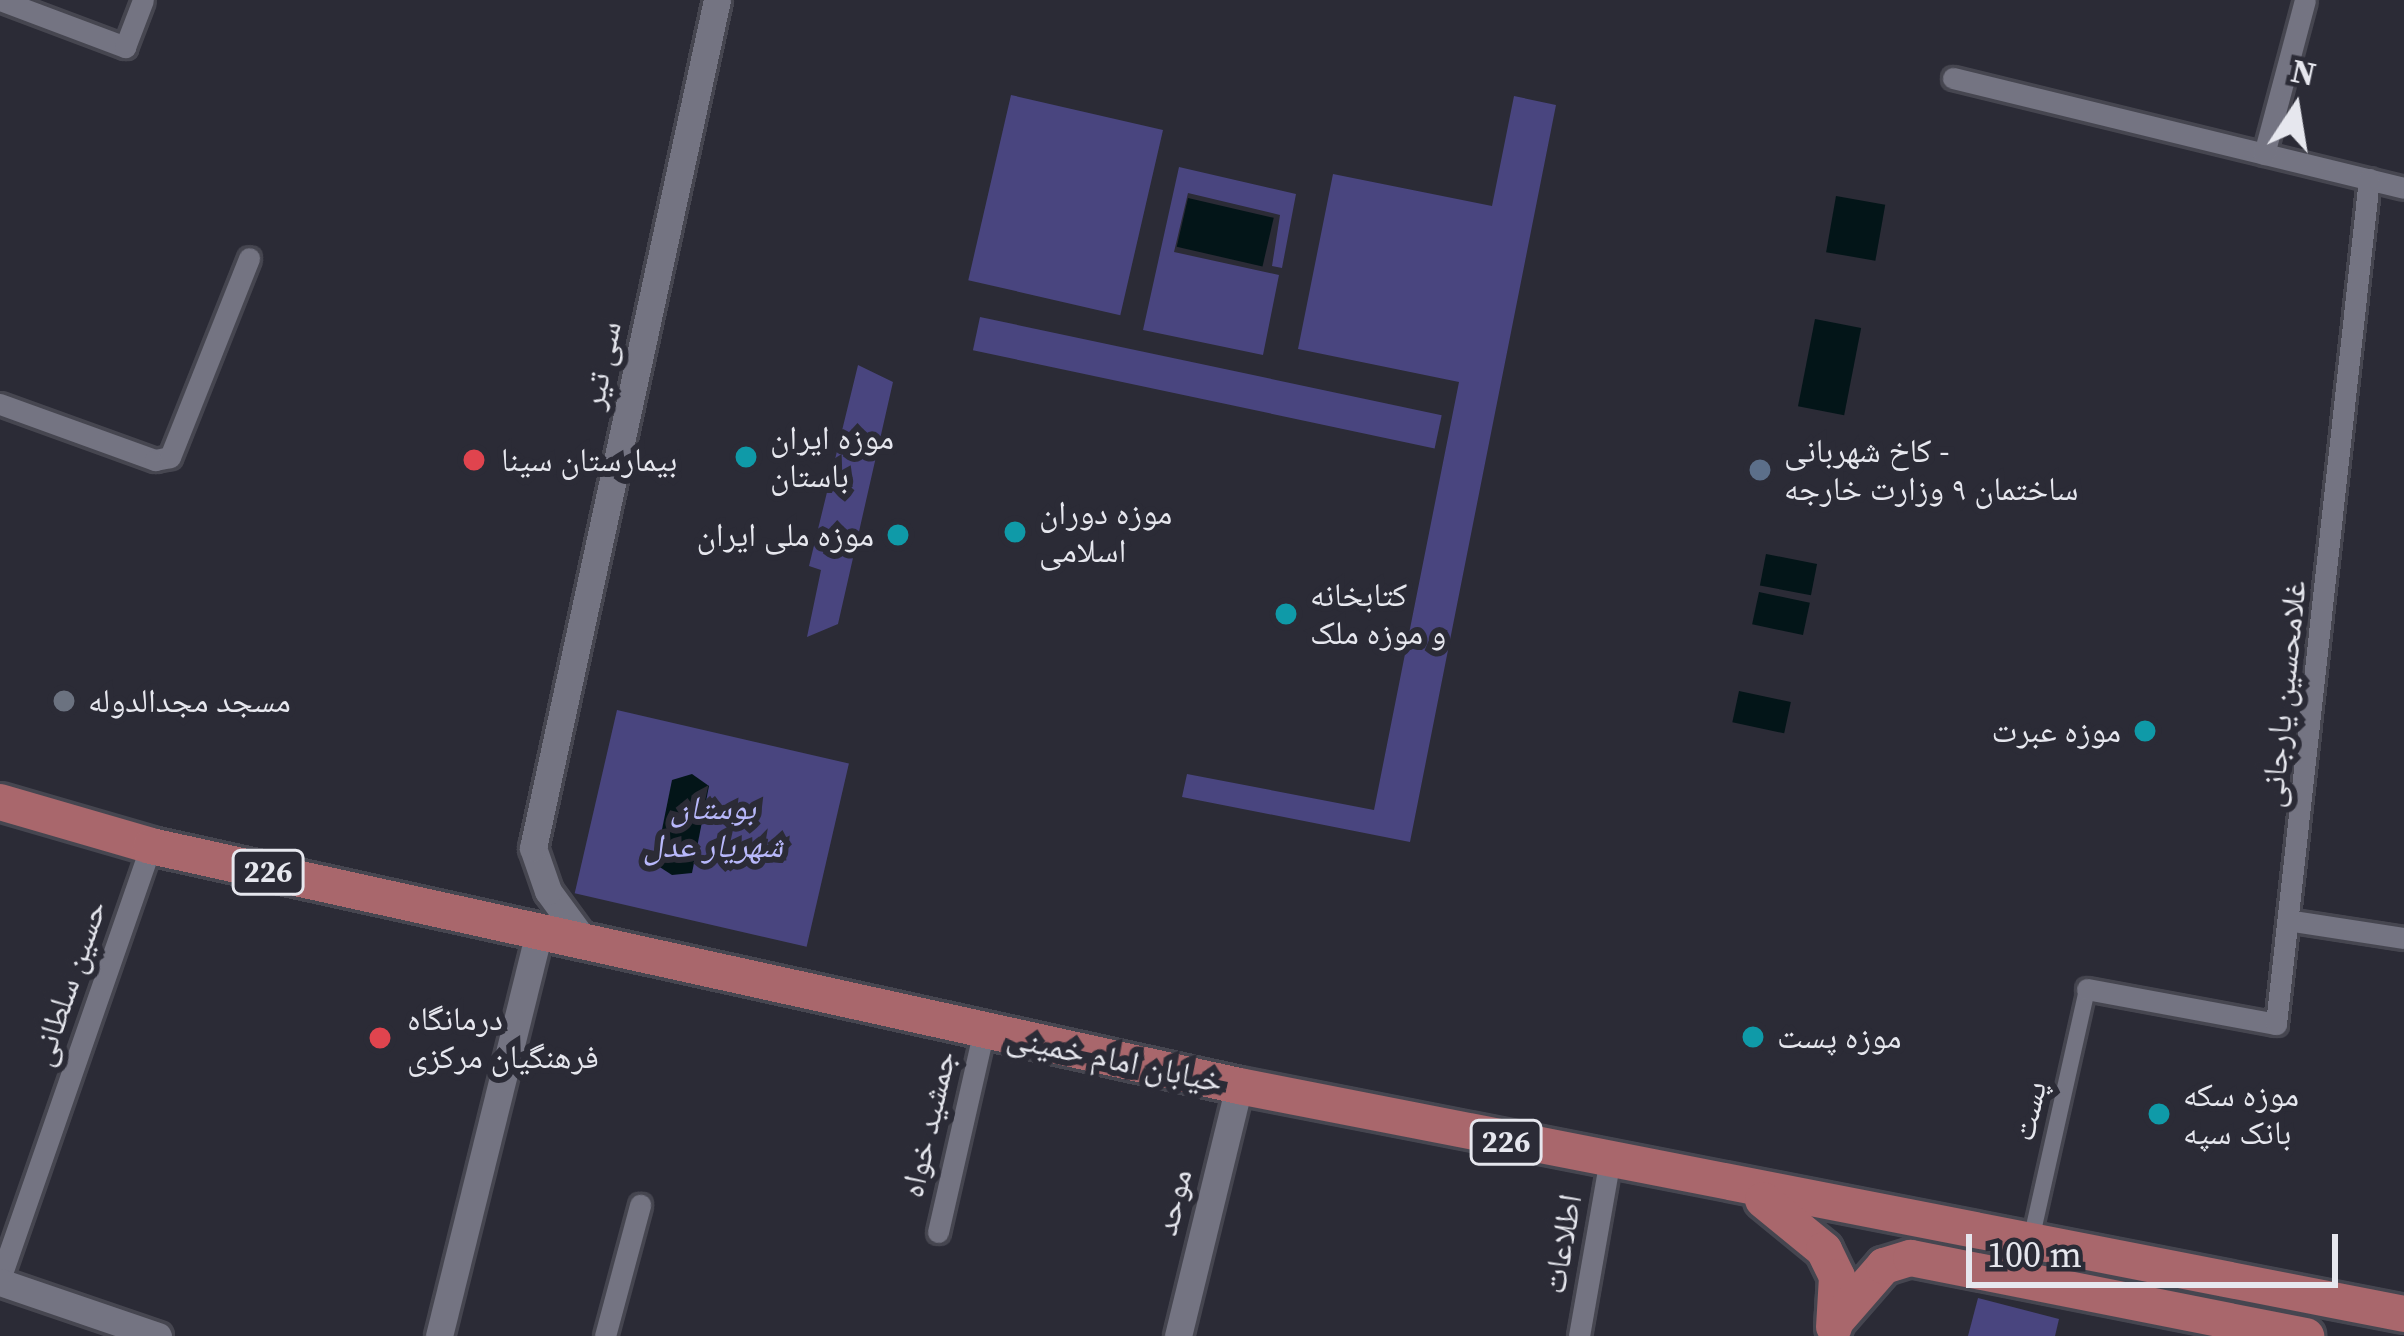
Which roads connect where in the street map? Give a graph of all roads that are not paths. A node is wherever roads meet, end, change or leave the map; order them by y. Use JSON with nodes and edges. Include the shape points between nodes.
{"nodes":[{"id":1,"x":143,"y":0,"type":"edge"},
{"id":2,"x":717,"y":0,"type":"edge"},
{"id":3,"x":2305,"y":0,"type":"edge"},
{"id":4,"x":0,"y":1,"type":"edge"},
{"id":5,"x":1953,"y":78,"type":"dead end"},
{"id":6,"x":2264,"y":154,"type":"junction"},
{"id":7,"x":2368,"y":179,"type":"junction"},
{"id":8,"x":2404,"y":188,"type":"edge"},
{"id":9,"x":248,"y":258,"type":"dead end"},
{"id":10,"x":0,"y":404,"type":"edge"},
{"id":11,"x":0,"y":802,"type":"edge"},
{"id":12,"x":151,"y":846,"type":"junction"},
{"id":13,"x":2293,"y":921,"type":"junction"},
{"id":14,"x":539,"y":932,"type":"junction"},
{"id":15,"x":2404,"y":938,"type":"edge"},
{"id":16,"x":586,"y":943,"type":"junction"},
{"id":17,"x":2087,"y":989,"type":"joint"},
{"id":18,"x":984,"y":1030,"type":"junction"},
{"id":19,"x":1247,"y":1088,"type":"junction"},
{"id":20,"x":1609,"y":1163,"type":"junction"},
{"id":21,"x":1756,"y":1193,"type":"junction"},
{"id":22,"x":640,"y":1205,"type":"dead end"},
{"id":23,"x":938,"y":1232,"type":"dead end"},
{"id":24,"x":2030,"y":1245,"type":"junction"},
{"id":25,"x":0,"y":1281,"type":"edge"},
{"id":26,"x":2404,"y":1314,"type":"edge"},
{"id":27,"x":1834,"y":1329,"type":"edge"},
{"id":28,"x":158,"y":1336,"type":"edge"},
{"id":29,"x":439,"y":1336,"type":"edge"},
{"id":30,"x":604,"y":1336,"type":"edge"},
{"id":31,"x":1178,"y":1336,"type":"edge"},
{"id":32,"x":1196,"y":1336,"type":"edge"},
{"id":33,"x":1579,"y":1336,"type":"edge"},
{"id":34,"x":2306,"y":1336,"type":"edge"}],
"edges":[{"from":1,"to":4,"type":"street","via":[[124,47]]},
{"from":2,"to":16,"type":"street","name":"سی تیر","via":[[533,848],[548,890]]},
{"from":3,"to":6,"type":"street"},
{"from":5,"to":6,"type":"street"},
{"from":6,"to":7,"type":"street"},
{"from":7,"to":8,"type":"street"},
{"from":7,"to":13,"type":"street","name":"غلامحسین یارجانی"},
{"from":9,"to":10,"type":"street","via":[[170,457],[155,460]]},
{"from":11,"to":12,"type":"main road","name":"خیابان امام خمینی","number":"226"},
{"from":12,"to":14,"type":"main road","name":"خیابان امام خمینی","number":"226"},
{"from":12,"to":25,"type":"street","name":"حسین سلطانی"},
{"from":13,"to":15,"type":"street"},
{"from":13,"to":17,"type":"street","name":"غلامحسین یارجانی","via":[[2276,1024]]},
{"from":14,"to":16,"type":"main road","name":"خیابان امام خمینی","number":"226"},
{"from":14,"to":29,"type":"street"},
{"from":16,"to":18,"type":"main road","name":"خیابان امام خمینی","number":"226"},
{"from":17,"to":24,"type":"street","name":"پست"},
{"from":18,"to":19,"type":"main road","name":"خیابان امام خمینی","number":"226"},
{"from":18,"to":23,"type":"street","name":"جمشید خواه"},
{"from":19,"to":20,"type":"main road","name":"خیابان امام خمینی","number":"226"},
{"from":19,"to":31,"type":"street","name":"موحد"},
{"from":19,"to":32,"type":"street"},
{"from":20,"to":21,"type":"main road","name":"خیابان امام خمینی","number":"226"},
{"from":20,"to":33,"type":"street","name":"اطلاعات"},
{"from":21,"to":24,"type":"main road","name":"خیابان امام خمینی","number":"226"},
{"from":21,"to":27,"type":"main road","via":[[1824,1250],[1837,1277]]},
{"from":22,"to":30,"type":"street"},
{"from":24,"to":26,"type":"main road","name":"خیابان امام خمینی","number":"226"},
{"from":25,"to":28,"type":"street"},
{"from":27,"to":34,"type":"main road","via":[[1884,1266],[1911,1258]]}]}
